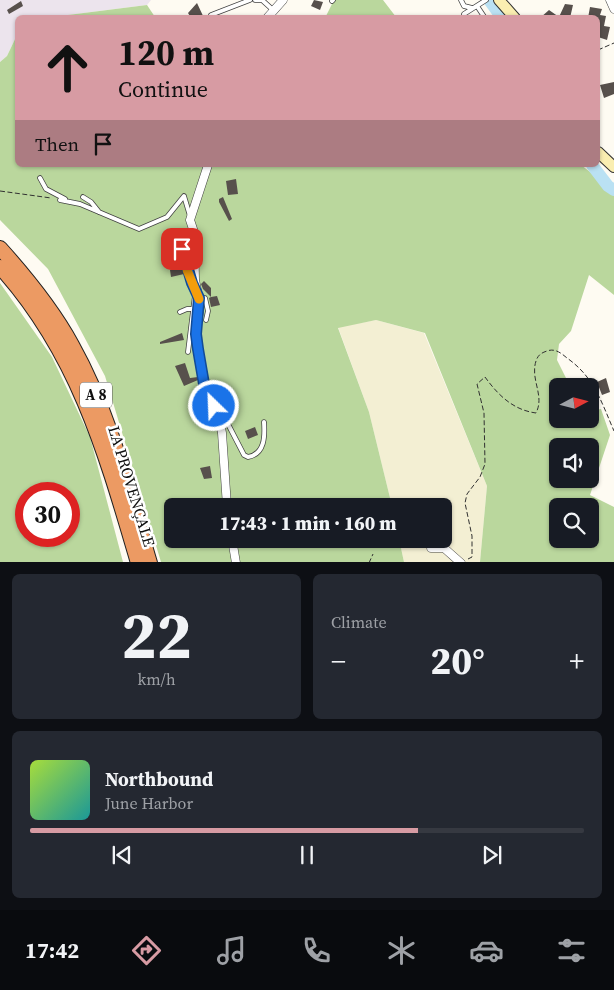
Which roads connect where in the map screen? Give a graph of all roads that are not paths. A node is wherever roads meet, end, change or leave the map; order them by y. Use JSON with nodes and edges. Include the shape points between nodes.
{"nodes":[{"id":1,"x":250,"y":0,"type":"edge"},
{"id":2,"x":255,"y":0,"type":"edge"},
{"id":3,"x":283,"y":0,"type":"edge"},
{"id":4,"x":461,"y":0,"type":"edge"},
{"id":5,"x":486,"y":0,"type":"edge"},
{"id":6,"x":499,"y":0,"type":"edge"},
{"id":7,"x":610,"y":0,"type":"edge"},
{"id":8,"x":478,"y":5,"type":"junction"},
{"id":9,"x":472,"y":8,"type":"junction"},
{"id":10,"x":614,"y":9,"type":"edge"},
{"id":11,"x":273,"y":10,"type":"junction"},
{"id":12,"x":211,"y":15,"type":"dead end"},
{"id":13,"x":269,"y":15,"type":"edge"},
{"id":14,"x":466,"y":15,"type":"edge"},
{"id":15,"x":484,"y":15,"type":"edge"},
{"id":16,"x":510,"y":15,"type":"edge"},
{"id":17,"x":600,"y":154,"type":"edge"},
{"id":18,"x":207,"y":167,"type":"edge"},
{"id":19,"x":614,"y":168,"type":"edge"},
{"id":20,"x":40,"y":178,"type":"dead end"},
{"id":21,"x":83,"y":197,"type":"dead end"},
{"id":22,"x":60,"y":200,"type":"road end"},
{"id":23,"x":68,"y":202,"type":"junction"},
{"id":24,"x":99,"y":212,"type":"junction"},
{"id":25,"x":190,"y":216,"type":"junction"},
{"id":26,"x":0,"y":248,"type":"edge"},
{"id":27,"x":182,"y":249,"type":"dead end"},
{"id":28,"x":0,"y":267,"type":"edge"},
{"id":29,"x":196,"y":289,"type":"junction"},
{"id":30,"x":199,"y":298,"type":"junction"},
{"id":31,"x":194,"y":309,"type":"junction"},
{"id":32,"x":180,"y":312,"type":"dead end"},
{"id":33,"x":206,"y":320,"type":"dead end"},
{"id":34,"x":188,"y":352,"type":"dead end"},
{"id":35,"x":209,"y":395,"type":"junction"},
{"id":36,"x":264,"y":422,"type":"dead end"},
{"id":37,"x":226,"y":498,"type":"edge"},
{"id":38,"x":234,"y":548,"type":"edge"},
{"id":39,"x":444,"y":548,"type":"edge"},
{"id":40,"x":138,"y":562,"type":"edge"},
{"id":41,"x":150,"y":562,"type":"edge"},
{"id":42,"x":236,"y":562,"type":"edge"},
{"id":43,"x":462,"y":562,"type":"edge"}],
"edges":[{"from":1,"to":12,"type":"lane"},
{"from":2,"to":11,"type":"lane","via":[[262,0]]},
{"from":3,"to":11,"type":"street"},
{"from":4,"to":9,"type":"lane","via":[[464,6]]},
{"from":5,"to":8,"type":"lane"},
{"from":6,"to":16,"type":"main road"},
{"from":7,"to":10,"type":"street"},
{"from":8,"to":9,"type":"lane"},
{"from":8,"to":15,"type":"lane"},
{"from":9,"to":14,"type":"lane"},
{"from":11,"to":13,"type":"street"},
{"from":17,"to":19,"type":"main road"},
{"from":18,"to":25,"type":"street"},
{"from":20,"to":23,"type":"lane","via":[[46,189]]},
{"from":21,"to":24,"type":"lane"},
{"from":22,"to":23,"type":"lane"},
{"from":23,"to":24,"type":"lane"},
{"from":24,"to":25,"type":"lane","via":[[139,229],[167,217],[184,196]]},
{"from":25,"to":29,"type":"street","via":[[195,244]]},
{"from":26,"to":41,"type":"highway","name":"LA PROVENÇALE","number":"A 8","via":[[46,305],[72,345],[96,394],[112,435]]},
{"from":27,"to":29,"type":"lane"},
{"from":28,"to":40,"type":"highway","name":"LA PROVENÇALE","number":"A 8","via":[[37,312],[74,376],[98,431]]},
{"from":29,"to":30,"type":"street"},
{"from":29,"to":31,"type":"lane"},
{"from":30,"to":33,"type":"lane","via":[[205,298],[207,303]]},
{"from":30,"to":35,"type":"street","via":[[196,334],[204,384]]},
{"from":31,"to":32,"type":"lane"},
{"from":31,"to":34,"type":"lane"},
{"from":35,"to":36,"type":"lane","via":[[214,396],[220,405],[248,458],[261,450],[265,438]]},
{"from":35,"to":37,"type":"street","via":[[222,433]]},
{"from":38,"to":42,"type":"street"},
{"from":39,"to":43,"type":"street"}]}
